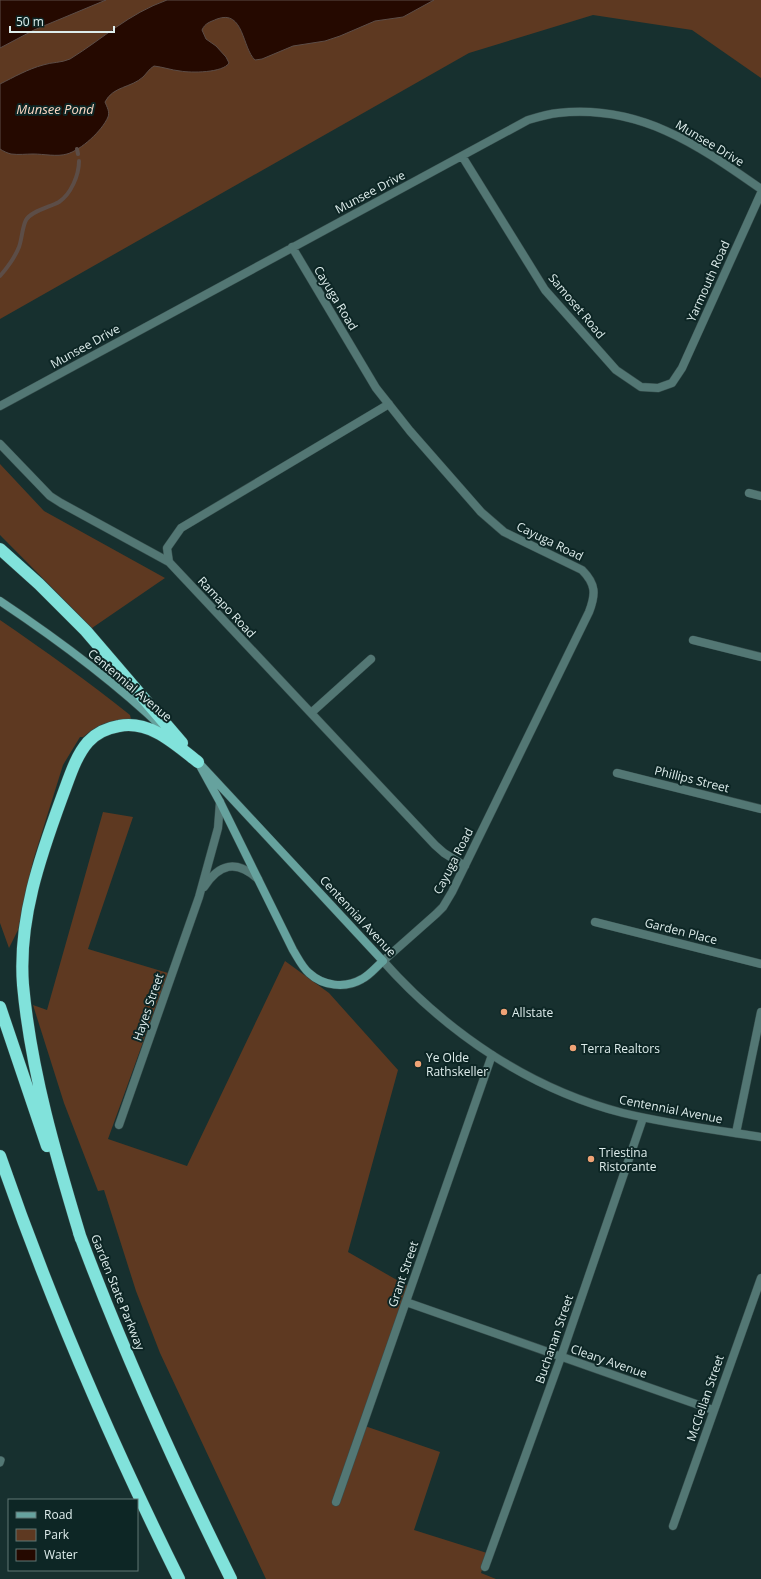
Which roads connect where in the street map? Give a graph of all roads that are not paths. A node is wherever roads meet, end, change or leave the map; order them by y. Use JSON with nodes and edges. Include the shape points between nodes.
{"nodes":[{"id":1,"x":462,"y":156,"type":"junction"},
{"id":2,"x":761,"y":189,"type":"edge"},
{"id":3,"x":761,"y":193,"type":"edge"},
{"id":4,"x":292,"y":247,"type":"junction"},
{"id":5,"x":676,"y":377,"type":"joint"},
{"id":6,"x":388,"y":404,"type":"junction"},
{"id":7,"x":0,"y":406,"type":"edge"},
{"id":8,"x":0,"y":444,"type":"edge"},
{"id":9,"x":749,"y":493,"type":"dead end"},
{"id":10,"x":761,"y":496,"type":"edge"},
{"id":11,"x":0,"y":549,"type":"edge"},
{"id":12,"x":168,"y":562,"type":"junction"},
{"id":13,"x":0,"y":601,"type":"edge"},
{"id":14,"x":693,"y":640,"type":"dead end"},
{"id":15,"x":761,"y":656,"type":"edge"},
{"id":16,"x":371,"y":659,"type":"dead end"},
{"id":17,"x":312,"y":714,"type":"junction"},
{"id":18,"x":198,"y":762,"type":"junction"},
{"id":19,"x":617,"y":773,"type":"dead end"},
{"id":20,"x":220,"y":802,"type":"junction"},
{"id":21,"x":761,"y":809,"type":"edge"},
{"id":22,"x":465,"y":866,"type":"junction"},
{"id":23,"x":259,"y":879,"type":"junction"},
{"id":24,"x":199,"y":897,"type":"junction"},
{"id":25,"x":595,"y":922,"type":"dead end"},
{"id":26,"x":383,"y":961,"type":"junction"},
{"id":27,"x":761,"y":964,"type":"edge"},
{"id":28,"x":0,"y":1007,"type":"edge"},
{"id":29,"x":761,"y":1012,"type":"edge"},
{"id":30,"x":492,"y":1055,"type":"junction"},
{"id":31,"x":643,"y":1118,"type":"junction"},
{"id":32,"x":119,"y":1125,"type":"dead end"},
{"id":33,"x":736,"y":1133,"type":"junction"},
{"id":34,"x":761,"y":1137,"type":"edge"},
{"id":35,"x":0,"y":1156,"type":"edge"},
{"id":36,"x":81,"y":1239,"type":"junction"},
{"id":37,"x":761,"y":1278,"type":"edge"},
{"id":38,"x":406,"y":1302,"type":"junction"},
{"id":39,"x":561,"y":1357,"type":"junction"},
{"id":40,"x":713,"y":1410,"type":"junction"},
{"id":41,"x":336,"y":1502,"type":"dead end"},
{"id":42,"x":673,"y":1526,"type":"dead end"},
{"id":43,"x":485,"y":1567,"type":"dead end"},
{"id":44,"x":180,"y":1579,"type":"edge"},
{"id":45,"x":231,"y":1579,"type":"edge"}],
"edges":[{"from":1,"to":2,"type":"street","name":"Munsee Drive","via":[[528,120],[557,112],[594,112],[635,119],[678,135]]},
{"from":1,"to":4,"type":"street","name":"Munsee Drive"},
{"from":1,"to":5,"type":"street","name":"Samoset Road","via":[[545,290],[616,370],[641,387],[658,388],[672,383]]},
{"from":3,"to":5,"type":"street","name":"Yarmouth Road"},
{"from":4,"to":6,"type":"street","name":"Cayuga Road"},
{"from":4,"to":7,"type":"street","name":"Munsee Drive"},
{"from":6,"to":12,"type":"street","via":[[181,528],[167,548]]},
{"from":6,"to":22,"type":"street","name":"Cayuga Road","via":[[482,512],[504,532],[582,570],[590,578],[594,588],[594,601],[589,612]]},
{"from":8,"to":12,"type":"street","via":[[50,496]]},
{"from":9,"to":10,"type":"street"},
{"from":11,"to":18,"type":"highway","via":[[86,631]]},
{"from":12,"to":17,"type":"street","name":"Ramapo Road"},
{"from":13,"to":18,"type":"main road","name":"Centennial Avenue","via":[[54,638],[103,677]]},
{"from":14,"to":15,"type":"street"},
{"from":16,"to":17,"type":"street"},
{"from":17,"to":22,"type":"street","name":"Ramapo Road","via":[[435,845]]},
{"from":18,"to":20,"type":"main road"},
{"from":18,"to":26,"type":"main road","name":"Centennial Avenue"},
{"from":18,"to":36,"type":"highway","via":[[170,740],[147,728],[120,726],[103,730],[96,735],[82,750],[72,771],[32,891],[24,931],[22,967],[26,1004],[46,1117]]},
{"from":19,"to":21,"type":"street","name":"Phillips Street"},
{"from":20,"to":23,"type":"main road"},
{"from":20,"to":24,"type":"street","name":"Hayes Street","via":[[218,828]]},
{"from":22,"to":26,"type":"street","name":"Cayuga Road","via":[[442,907]]},
{"from":23,"to":24,"type":"street","name":"Hayes Street","via":[[240,867],[227,867],[208,880]]},
{"from":23,"to":26,"type":"main road","via":[[293,950],[303,967],[315,978],[333,985],[347,984],[362,979]]},
{"from":24,"to":32,"type":"street","name":"Hayes Street"},
{"from":25,"to":27,"type":"street","name":"Garden Place"},
{"from":26,"to":30,"type":"street","name":"Centennial Avenue","via":[[426,1006]]},
{"from":28,"to":36,"type":"highway","name":"Garden State Parkway"},
{"from":29,"to":33,"type":"street"},
{"from":30,"to":31,"type":"street","name":"Centennial Avenue","via":[[563,1092],[605,1108]]},
{"from":30,"to":38,"type":"street","name":"Grant Street"},
{"from":31,"to":33,"type":"street","name":"Centennial Avenue"},
{"from":31,"to":39,"type":"street","name":"Buchanan Street"},
{"from":33,"to":34,"type":"street","name":"Centennial Avenue"},
{"from":35,"to":44,"type":"highway","via":[[68,1335],[129,1474]]},
{"from":36,"to":45,"type":"highway","name":"Garden State Parkway","via":[[158,1427]]},
{"from":37,"to":40,"type":"street","name":"McClellan Street"},
{"from":38,"to":39,"type":"street","name":"Cleary Avenue"},
{"from":38,"to":41,"type":"street","name":"Grant Street"},
{"from":39,"to":40,"type":"street","name":"Cleary Avenue"},
{"from":39,"to":43,"type":"street","name":"Buchanan Street"},
{"from":40,"to":42,"type":"street","name":"McClellan Street"}]}
